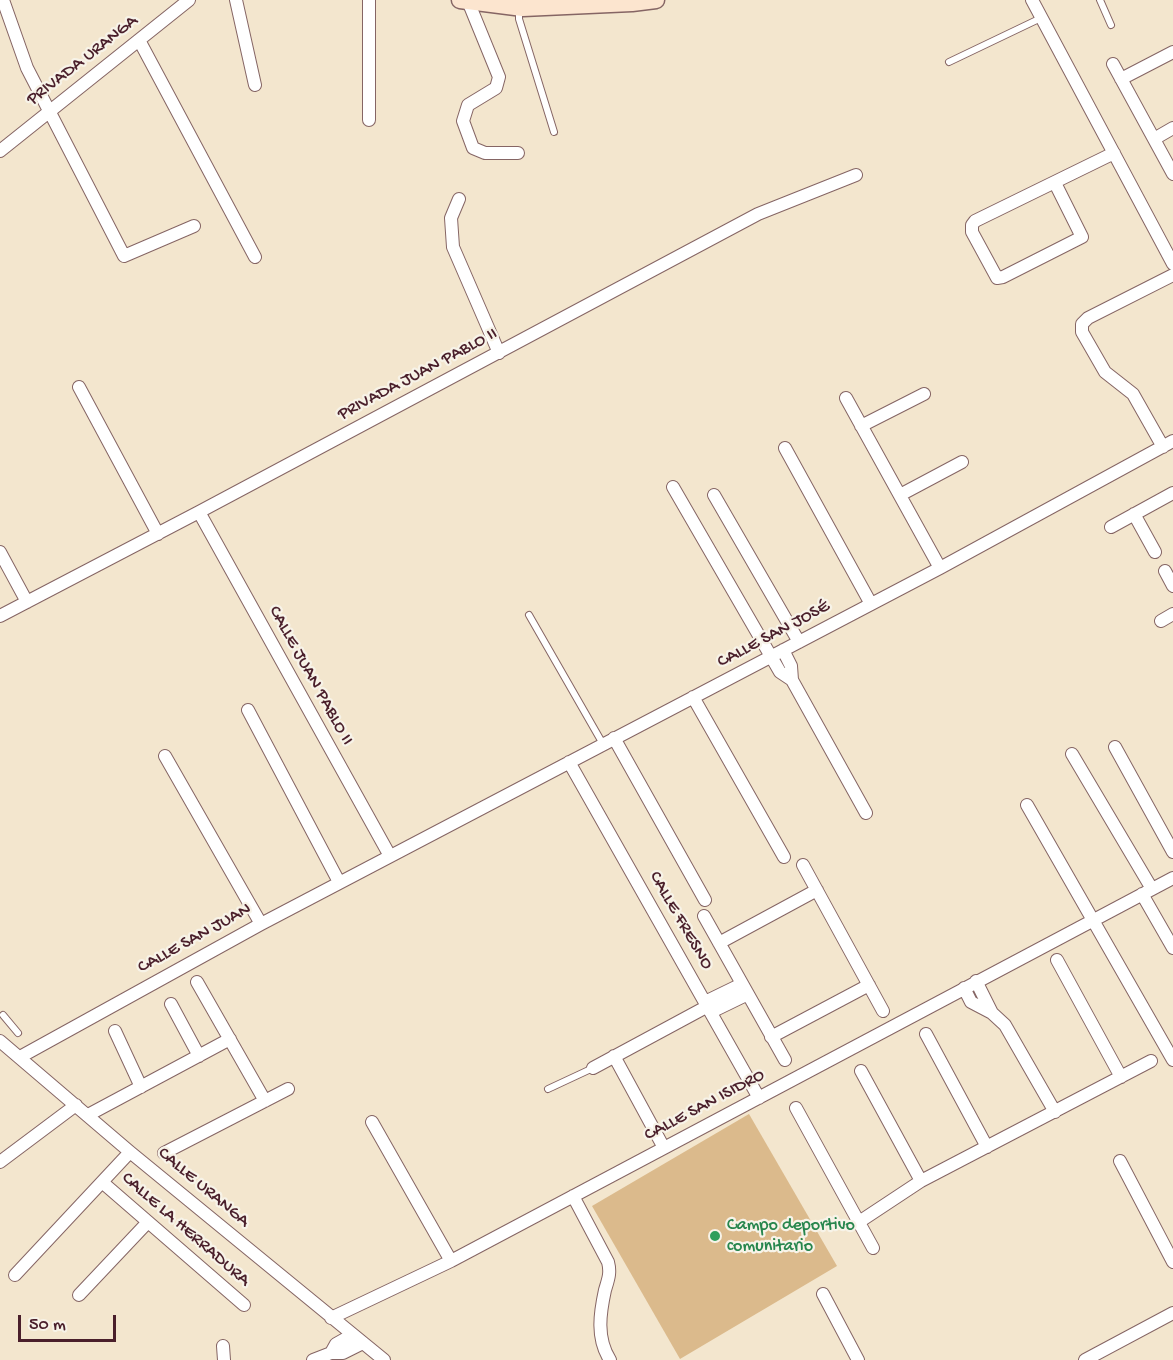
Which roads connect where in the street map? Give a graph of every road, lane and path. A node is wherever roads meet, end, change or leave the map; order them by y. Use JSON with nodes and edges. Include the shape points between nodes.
{"nodes":[{"id":1,"x":3,"y":0,"type":"edge"},
{"id":2,"x":189,"y":0,"type":"edge"},
{"id":3,"x":236,"y":0,"type":"edge"},
{"id":4,"x":369,"y":0,"type":"edge"},
{"id":5,"x":656,"y":0,"type":"edge"},
{"id":6,"x":1032,"y":0,"type":"edge"},
{"id":7,"x":1100,"y":0,"type":"edge"},
{"id":8,"x":464,"y":1,"type":"edge"},
{"id":9,"x":558,"y":3,"type":"edge"},
{"id":10,"x":519,"y":8,"type":"junction"},
{"id":11,"x":1042,"y":18,"type":"junction"},
{"id":12,"x":1111,"y":25,"type":"dead end"},
{"id":13,"x":139,"y":40,"type":"junction"},
{"id":14,"x":1173,"y":52,"type":"edge"},
{"id":15,"x":949,"y":62,"type":"dead end"},
{"id":16,"x":1113,"y":64,"type":"dead end"},
{"id":17,"x":1121,"y":79,"type":"junction"},
{"id":18,"x":255,"y":85,"type":"dead end"},
{"id":19,"x":50,"y":110,"type":"junction"},
{"id":20,"x":369,"y":120,"type":"dead end"},
{"id":21,"x":1173,"y":128,"type":"edge"},
{"id":22,"x":554,"y":132,"type":"dead end"},
{"id":23,"x":1154,"y":139,"type":"junction"},
{"id":24,"x":0,"y":151,"type":"edge"},
{"id":25,"x":518,"y":153,"type":"dead end"},
{"id":26,"x":1114,"y":153,"type":"junction"},
{"id":27,"x":1173,"y":174,"type":"edge"},
{"id":28,"x":856,"y":175,"type":"dead end"},
{"id":29,"x":1055,"y":183,"type":"junction"},
{"id":30,"x":459,"y":199,"type":"dead end"},
{"id":31,"x":194,"y":226,"type":"dead end"},
{"id":32,"x":255,"y":257,"type":"dead end"},
{"id":33,"x":1173,"y":264,"type":"edge"},
{"id":34,"x":1173,"y":275,"type":"edge"},
{"id":35,"x":499,"y":352,"type":"junction"},
{"id":36,"x":79,"y":387,"type":"dead end"},
{"id":37,"x":924,"y":394,"type":"dead end"},
{"id":38,"x":846,"y":398,"type":"dead end"},
{"id":39,"x":861,"y":426,"type":"junction"},
{"id":40,"x":1168,"y":444,"type":"edge"},
{"id":41,"x":785,"y":448,"type":"dead end"},
{"id":42,"x":962,"y":462,"type":"dead end"},
{"id":43,"x":673,"y":487,"type":"dead end"},
{"id":44,"x":1173,"y":493,"type":"edge"},
{"id":45,"x":714,"y":495,"type":"dead end"},
{"id":46,"x":900,"y":495,"type":"junction"},
{"id":47,"x":199,"y":513,"type":"junction"},
{"id":48,"x":1134,"y":514,"type":"junction"},
{"id":49,"x":1111,"y":527,"type":"dead end"},
{"id":50,"x":158,"y":534,"type":"junction"},
{"id":51,"x":0,"y":552,"type":"edge"},
{"id":52,"x":1155,"y":552,"type":"dead end"},
{"id":53,"x":939,"y":568,"type":"junction"},
{"id":54,"x":1165,"y":572,"type":"dead end"},
{"id":55,"x":1173,"y":586,"type":"edge"},
{"id":56,"x":27,"y":602,"type":"junction"},
{"id":57,"x":871,"y":604,"type":"junction"},
{"id":58,"x":1173,"y":614,"type":"edge"},
{"id":59,"x":529,"y":615,"type":"dead end"},
{"id":60,"x":0,"y":616,"type":"edge"},
{"id":61,"x":1161,"y":621,"type":"dead end"},
{"id":62,"x":798,"y":642,"type":"junction"},
{"id":63,"x":783,"y":650,"type":"junction"},
{"id":64,"x":771,"y":657,"type":"junction"},
{"id":65,"x":792,"y":680,"type":"junction"},
{"id":66,"x":693,"y":697,"type":"junction"},
{"id":67,"x":248,"y":710,"type":"dead end"},
{"id":68,"x":615,"y":738,"type":"junction"},
{"id":69,"x":603,"y":744,"type":"junction"},
{"id":70,"x":1115,"y":747,"type":"dead end"},
{"id":71,"x":1072,"y":754,"type":"dead end"},
{"id":72,"x":165,"y":756,"type":"dead end"},
{"id":73,"x":569,"y":762,"type":"junction"},
{"id":74,"x":1027,"y":805,"type":"dead end"},
{"id":75,"x":866,"y":813,"type":"dead end"},
{"id":76,"x":1173,"y":852,"type":"edge"},
{"id":77,"x":390,"y":856,"type":"junction"},
{"id":78,"x":784,"y":857,"type":"dead end"},
{"id":79,"x":803,"y":865,"type":"dead end"},
{"id":80,"x":1173,"y":878,"type":"edge"},
{"id":81,"x":339,"y":882,"type":"junction"},
{"id":82,"x":817,"y":890,"type":"junction"},
{"id":83,"x":1147,"y":891,"type":"junction"},
{"id":84,"x":705,"y":900,"type":"dead end"},
{"id":85,"x":704,"y":916,"type":"dead end"},
{"id":86,"x":1093,"y":919,"type":"junction"},
{"id":87,"x":261,"y":924,"type":"junction"},
{"id":88,"x":719,"y":943,"type":"junction"},
{"id":89,"x":1173,"y":948,"type":"edge"},
{"id":90,"x":1057,"y":960,"type":"dead end"},
{"id":91,"x":197,"y":981,"type":"dead end"},
{"id":92,"x":976,"y":981,"type":"junction"},
{"id":93,"x":869,"y":985,"type":"junction"},
{"id":94,"x":964,"y":988,"type":"junction"},
{"id":95,"x":745,"y":989,"type":"junction"},
{"id":96,"x":171,"y":1004,"type":"dead end"},
{"id":97,"x":708,"y":1006,"type":"junction"},
{"id":98,"x":884,"y":1011,"type":"dead end"},
{"id":99,"x":992,"y":1013,"type":"junction"},
{"id":100,"x":1,"y":1015,"type":"edge"},
{"id":101,"x":115,"y":1031,"type":"dead end"},
{"id":102,"x":18,"y":1032,"type":"dead end"},
{"id":103,"x":926,"y":1034,"type":"dead end"},
{"id":104,"x":771,"y":1037,"type":"junction"},
{"id":105,"x":230,"y":1039,"type":"junction"},
{"id":106,"x":0,"y":1041,"type":"edge"},
{"id":107,"x":199,"y":1056,"type":"junction"},
{"id":108,"x":614,"y":1056,"type":"junction"},
{"id":109,"x":20,"y":1057,"type":"junction"},
{"id":110,"x":785,"y":1060,"type":"dead end"},
{"id":111,"x":1173,"y":1060,"type":"edge"},
{"id":112,"x":1151,"y":1061,"type":"dead end"},
{"id":113,"x":593,"y":1068,"type":"joint"},
{"id":114,"x":861,"y":1071,"type":"dead end"},
{"id":115,"x":1121,"y":1077,"type":"junction"},
{"id":116,"x":141,"y":1087,"type":"junction"},
{"id":117,"x":288,"y":1089,"type":"dead end"},
{"id":118,"x":548,"y":1089,"type":"dead end"},
{"id":119,"x":759,"y":1098,"type":"junction"},
{"id":120,"x":265,"y":1101,"type":"junction"},
{"id":121,"x":76,"y":1105,"type":"junction"},
{"id":122,"x":796,"y":1108,"type":"dead end"},
{"id":123,"x":1054,"y":1112,"type":"junction"},
{"id":124,"x":88,"y":1115,"type":"junction"},
{"id":125,"x":372,"y":1122,"type":"dead end"},
{"id":126,"x":987,"y":1147,"type":"junction"},
{"id":127,"x":664,"y":1148,"type":"junction"},
{"id":128,"x":130,"y":1152,"type":"junction"},
{"id":129,"x":164,"y":1153,"type":"dead end"},
{"id":130,"x":1120,"y":1161,"type":"dead end"},
{"id":131,"x":0,"y":1162,"type":"edge"},
{"id":132,"x":921,"y":1181,"type":"junction"},
{"id":133,"x":102,"y":1182,"type":"junction"},
{"id":134,"x":573,"y":1196,"type":"junction"},
{"id":135,"x":147,"y":1222,"type":"junction"},
{"id":136,"x":859,"y":1222,"type":"junction"},
{"id":137,"x":873,"y":1248,"type":"dead end"},
{"id":138,"x":451,"y":1261,"type":"junction"},
{"id":139,"x":1173,"y":1262,"type":"edge"},
{"id":140,"x":15,"y":1275,"type":"dead end"},
{"id":141,"x":823,"y":1294,"type":"dead end"},
{"id":142,"x":80,"y":1295,"type":"dead end"},
{"id":143,"x":244,"y":1305,"type":"dead end"},
{"id":144,"x":1173,"y":1312,"type":"edge"},
{"id":145,"x":331,"y":1317,"type":"junction"},
{"id":146,"x":352,"y":1335,"type":"junction"},
{"id":147,"x":363,"y":1343,"type":"junction"},
{"id":148,"x":223,"y":1346,"type":"dead end"},
{"id":149,"x":331,"y":1353,"type":"junction"},
{"id":150,"x":224,"y":1360,"type":"edge"},
{"id":151,"x":313,"y":1360,"type":"edge"},
{"id":152,"x":384,"y":1360,"type":"edge"},
{"id":153,"x":610,"y":1360,"type":"edge"},
{"id":154,"x":858,"y":1360,"type":"edge"},
{"id":155,"x":1085,"y":1360,"type":"edge"}],
"edges":[{"from":1,"to":19,"type":"street","via":[[27,68]]},
{"from":2,"to":13,"type":"street","name":"PRIVADA URANGA"},
{"from":3,"to":18,"type":"street"},
{"from":4,"to":20,"type":"street"},
{"from":5,"to":9,"type":"main road"},
{"from":6,"to":11,"type":"street"},
{"from":7,"to":12,"type":"lane"},
{"from":8,"to":10,"type":"main road"},
{"from":8,"to":25,"type":"street","via":[[499,77],[496,88],[468,105],[463,121],[473,148],[485,153]]},
{"from":9,"to":10,"type":"main road"},
{"from":10,"to":22,"type":"lane"},
{"from":11,"to":15,"type":"lane"},
{"from":11,"to":26,"type":"street"},
{"from":13,"to":19,"type":"street","name":"PRIVADA URANGA"},
{"from":13,"to":32,"type":"street"},
{"from":14,"to":17,"type":"street"},
{"from":16,"to":17,"type":"street"},
{"from":17,"to":23,"type":"street"},
{"from":19,"to":24,"type":"street","name":"PRIVADA URANGA"},
{"from":19,"to":31,"type":"street","via":[[124,256]]},
{"from":21,"to":23,"type":"street"},
{"from":23,"to":27,"type":"street"},
{"from":26,"to":29,"type":"street"},
{"from":26,"to":33,"type":"street"},
{"from":28,"to":35,"type":"street","name":"PRIVADA JUAN PABLO II","via":[[758,214]]},
{"from":29,"to":29,"type":"street","via":[[1082,237],[997,278],[972,225]]},
{"from":30,"to":35,"type":"street","via":[[451,218],[453,247]]},
{"from":34,"to":40,"type":"street","via":[[1082,324],[1082,332],[1105,372],[1133,394]]},
{"from":35,"to":47,"type":"street","name":"PRIVADA JUAN PABLO II"},
{"from":36,"to":50,"type":"street"},
{"from":37,"to":39,"type":"street"},
{"from":38,"to":39,"type":"street"},
{"from":39,"to":46,"type":"street"},
{"from":40,"to":53,"type":"street","name":"CALLE SAN JOSÉ"},
{"from":41,"to":57,"type":"street"},
{"from":42,"to":46,"type":"street"},
{"from":43,"to":64,"type":"street"},
{"from":44,"to":48,"type":"street"},
{"from":45,"to":62,"type":"street"},
{"from":46,"to":53,"type":"street"},
{"from":47,"to":50,"type":"street","name":"PRIVADA JUAN PABLO II"},
{"from":47,"to":77,"type":"street","name":"CALLE JUAN PABLO II"},
{"from":48,"to":49,"type":"street"},
{"from":48,"to":52,"type":"street"},
{"from":50,"to":56,"type":"street","name":"PRIVADA JUAN PABLO II"},
{"from":51,"to":56,"type":"street"},
{"from":53,"to":57,"type":"street","name":"CALLE SAN JOSÉ"},
{"from":54,"to":55,"type":"street"},
{"from":56,"to":60,"type":"street","name":"PRIVADA JUAN PABLO II"},
{"from":57,"to":62,"type":"street","name":"CALLE SAN JOSÉ"},
{"from":58,"to":61,"type":"street"},
{"from":59,"to":69,"type":"lane"},
{"from":62,"to":63,"type":"street","name":"CALLE SAN JOSÉ"},
{"from":63,"to":64,"type":"street","name":"CALLE SAN JOSÉ"},
{"from":63,"to":65,"type":"street","via":[[791,666]]},
{"from":64,"to":65,"type":"street","via":[[780,672]]},
{"from":64,"to":66,"type":"street","name":"CALLE SAN JOSÉ"},
{"from":65,"to":75,"type":"street"},
{"from":66,"to":68,"type":"street","name":"CALLE SAN JOSÉ"},
{"from":66,"to":78,"type":"street"},
{"from":67,"to":81,"type":"street"},
{"from":68,"to":69,"type":"street","name":"CALLE SAN JOSÉ"},
{"from":68,"to":84,"type":"street"},
{"from":69,"to":73,"type":"street","name":"CALLE SAN JOSÉ"},
{"from":70,"to":76,"type":"street"},
{"from":71,"to":83,"type":"street"},
{"from":72,"to":87,"type":"street"},
{"from":73,"to":77,"type":"street","name":"CALLE SAN JOSÉ"},
{"from":73,"to":97,"type":"street","name":"CALLE FRESNO"},
{"from":74,"to":86,"type":"street"},
{"from":77,"to":81,"type":"street","name":"CALLE SAN JUAN"},
{"from":79,"to":82,"type":"street"},
{"from":80,"to":83,"type":"street","name":"CALLE SAN ISIDRO"},
{"from":81,"to":87,"type":"street","name":"CALLE SAN JUAN"},
{"from":82,"to":88,"type":"street"},
{"from":82,"to":93,"type":"street"},
{"from":83,"to":86,"type":"street","name":"CALLE SAN ISIDRO"},
{"from":83,"to":89,"type":"street"},
{"from":85,"to":88,"type":"street"},
{"from":86,"to":92,"type":"street","name":"CALLE SAN ISIDRO"},
{"from":86,"to":111,"type":"street"},
{"from":87,"to":109,"type":"street","name":"CALLE SAN JUAN"},
{"from":88,"to":95,"type":"street"},
{"from":90,"to":115,"type":"street"},
{"from":91,"to":105,"type":"street"},
{"from":92,"to":94,"type":"street","name":"CALLE SAN ISIDRO"},
{"from":92,"to":99,"type":"street"},
{"from":93,"to":98,"type":"street"},
{"from":93,"to":104,"type":"street"},
{"from":94,"to":99,"type":"street","via":[[971,1002]]},
{"from":94,"to":119,"type":"street","name":"CALLE SAN ISIDRO"},
{"from":95,"to":97,"type":"street"},
{"from":95,"to":104,"type":"street"},
{"from":96,"to":107,"type":"street"},
{"from":97,"to":108,"type":"street"},
{"from":97,"to":119,"type":"street","name":"CALLE FRESNO"},
{"from":99,"to":123,"type":"street","via":[[1005,1025]]},
{"from":100,"to":102,"type":"lane"},
{"from":101,"to":116,"type":"street"},
{"from":103,"to":126,"type":"street"},
{"from":104,"to":110,"type":"street"},
{"from":105,"to":107,"type":"street"},
{"from":105,"to":120,"type":"street"},
{"from":106,"to":109,"type":"street","name":"CALLE URANGA"},
{"from":107,"to":116,"type":"street"},
{"from":108,"to":113,"type":"street"},
{"from":108,"to":127,"type":"street"},
{"from":109,"to":121,"type":"street","name":"CALLE URANGA"},
{"from":112,"to":115,"type":"street"},
{"from":113,"to":118,"type":"lane"},
{"from":114,"to":132,"type":"street"},
{"from":115,"to":123,"type":"street"},
{"from":116,"to":124,"type":"street"},
{"from":117,"to":120,"type":"street"},
{"from":119,"to":127,"type":"street","name":"CALLE SAN ISIDRO"},
{"from":120,"to":129,"type":"street"},
{"from":121,"to":124,"type":"street","name":"CALLE URANGA"},
{"from":121,"to":131,"type":"street"},
{"from":122,"to":136,"type":"street"},
{"from":123,"to":126,"type":"street"},
{"from":124,"to":128,"type":"street","name":"CALLE URANGA"},
{"from":125,"to":138,"type":"street"},
{"from":126,"to":132,"type":"street"},
{"from":127,"to":134,"type":"street","name":"CALLE SAN ISIDRO"},
{"from":128,"to":133,"type":"street"},
{"from":128,"to":145,"type":"street","name":"CALLE URANGA"},
{"from":130,"to":139,"type":"street"},
{"from":132,"to":136,"type":"street"},
{"from":133,"to":135,"type":"street","name":"CALLE LA HERRADURA"},
{"from":133,"to":140,"type":"street"},
{"from":134,"to":138,"type":"street","name":"CALLE SAN ISIDRO"},
{"from":134,"to":153,"type":"street","via":[[608,1262],[610,1272],[599,1317]]},
{"from":135,"to":142,"type":"street"},
{"from":135,"to":143,"type":"street","name":"CALLE LA HERRADURA"},
{"from":136,"to":137,"type":"street"},
{"from":138,"to":145,"type":"street","name":"CALLE SAN ISIDRO"},
{"from":141,"to":154,"type":"street"},
{"from":144,"to":155,"type":"street"},
{"from":145,"to":146,"type":"street","name":"CALLE URANGA"},
{"from":146,"to":147,"type":"street","name":"CALLE URANGA"},
{"from":146,"to":149,"type":"street","via":[[336,1344]]},
{"from":147,"to":149,"type":"street","via":[[344,1353]]},
{"from":147,"to":152,"type":"street","name":"CALLE URANGA"},
{"from":148,"to":150,"type":"street"},
{"from":149,"to":151,"type":"street"}]}
